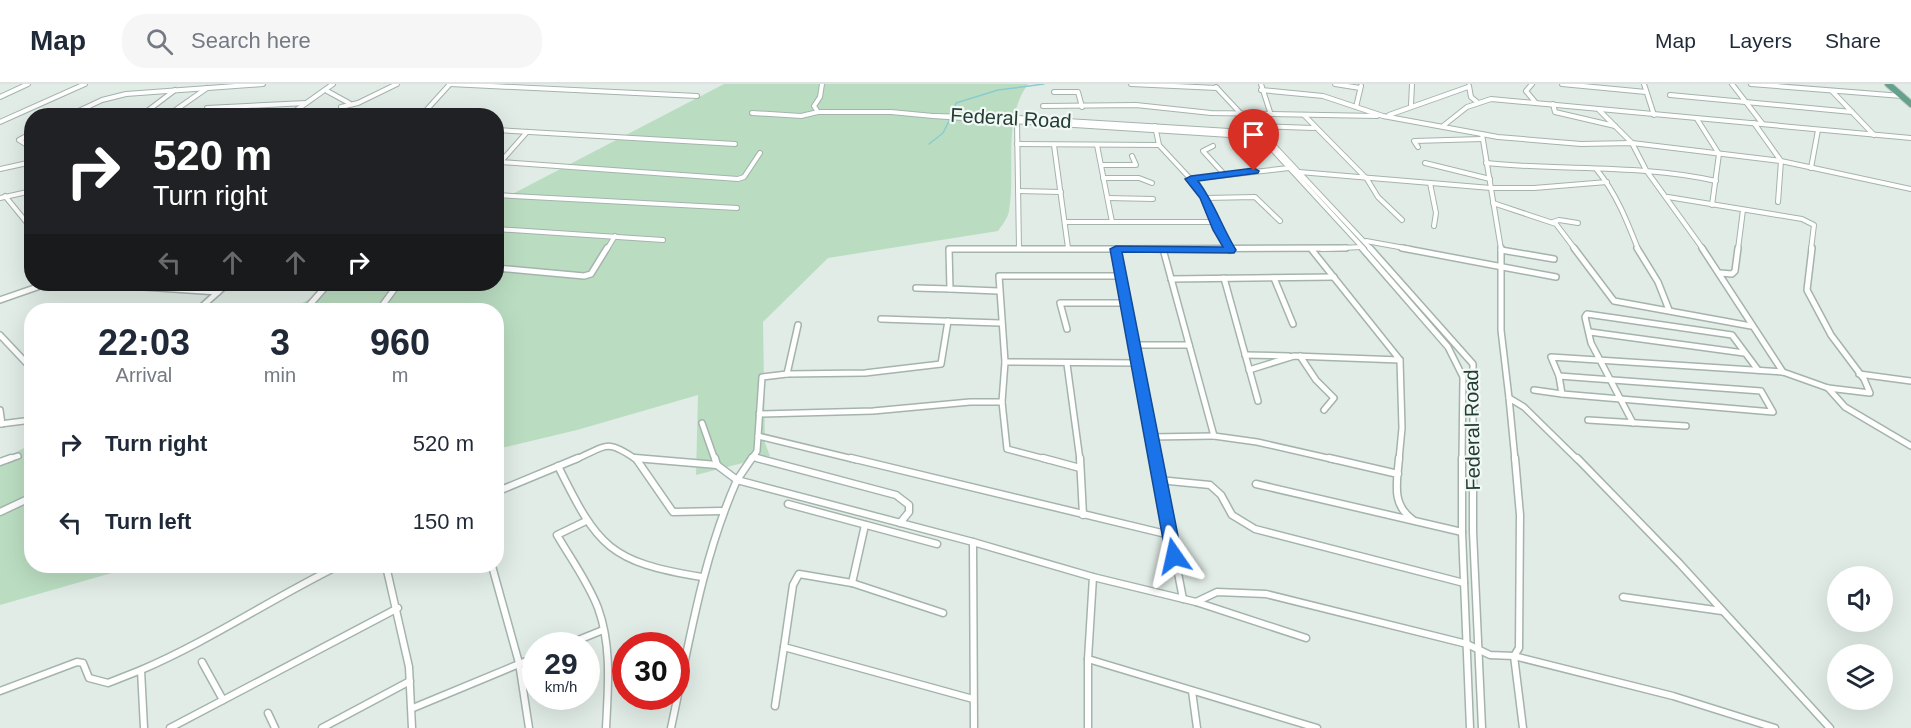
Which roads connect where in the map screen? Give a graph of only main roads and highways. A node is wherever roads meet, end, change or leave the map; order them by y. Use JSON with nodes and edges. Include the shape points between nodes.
{"nodes":[{"id":1,"x":1888,"y":84,"type":"edge"},
{"id":2,"x":1893,"y":84,"type":"edge"},
{"id":3,"x":1911,"y":102,"type":"edge"}],
"edges":[{"from":1,"to":3,"type":"main road"},
{"from":2,"to":3,"type":"main road"}]}
